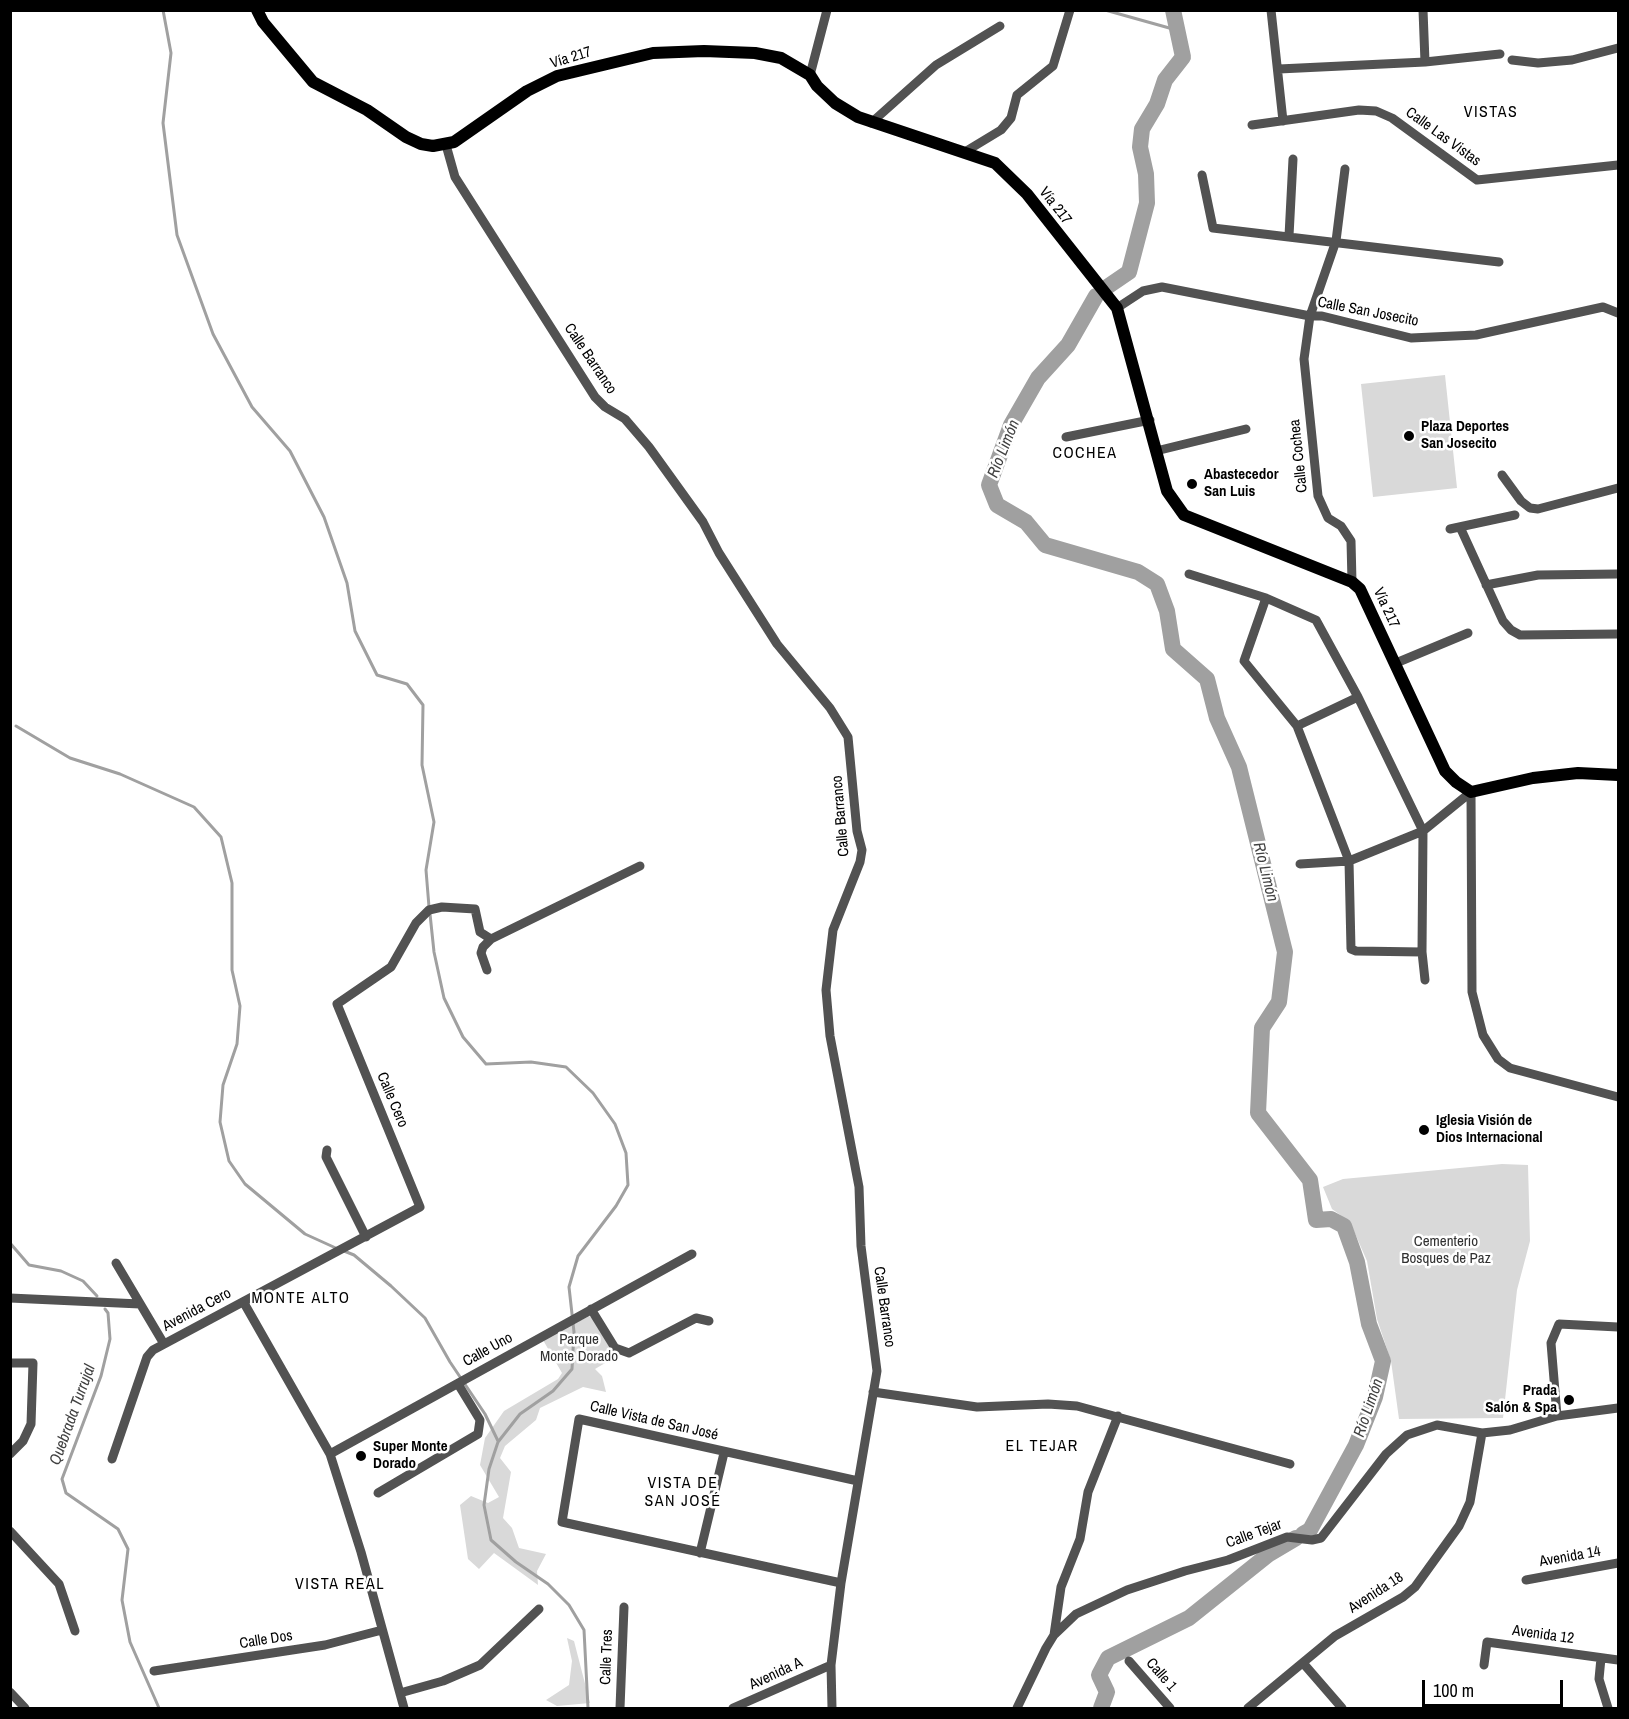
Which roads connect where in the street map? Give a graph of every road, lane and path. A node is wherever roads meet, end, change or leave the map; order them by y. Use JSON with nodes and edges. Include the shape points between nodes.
{"nodes":[{"id":1,"x":257,"y":10,"type":"edge"},
{"id":2,"x":827,"y":10,"type":"edge"},
{"id":3,"x":1070,"y":10,"type":"edge"},
{"id":4,"x":1271,"y":10,"type":"edge"},
{"id":5,"x":1423,"y":10,"type":"edge"},
{"id":6,"x":1000,"y":26,"type":"dead end"},
{"id":7,"x":1618,"y":48,"type":"edge"},
{"id":8,"x":1500,"y":54,"type":"dead end"},
{"id":9,"x":1512,"y":60,"type":"dead end"},
{"id":10,"x":1425,"y":62,"type":"junction"},
{"id":11,"x":1279,"y":69,"type":"junction"},
{"id":12,"x":810,"y":75,"type":"junction"},
{"id":13,"x":1283,"y":121,"type":"junction"},
{"id":14,"x":871,"y":123,"type":"junction"},
{"id":15,"x":1252,"y":125,"type":"dead end"},
{"id":16,"x":446,"y":145,"type":"junction"},
{"id":17,"x":963,"y":153,"type":"junction"},
{"id":18,"x":1293,"y":159,"type":"dead end"},
{"id":19,"x":1618,"y":165,"type":"edge"},
{"id":20,"x":1345,"y":169,"type":"dead end"},
{"id":21,"x":1203,"y":175,"type":"dead end"},
{"id":22,"x":1289,"y":236,"type":"junction"},
{"id":23,"x":1336,"y":241,"type":"junction"},
{"id":24,"x":1499,"y":262,"type":"dead end"},
{"id":25,"x":1117,"y":308,"type":"junction"},
{"id":26,"x":1618,"y":313,"type":"edge"},
{"id":27,"x":1310,"y":316,"type":"junction"},
{"id":28,"x":1149,"y":420,"type":"junction"},
{"id":29,"x":1246,"y":429,"type":"dead end"},
{"id":30,"x":1066,"y":436,"type":"dead end"},
{"id":31,"x":1156,"y":451,"type":"junction"},
{"id":32,"x":1502,"y":475,"type":"dead end"},
{"id":33,"x":1618,"y":488,"type":"edge"},
{"id":34,"x":1515,"y":515,"type":"dead end"},
{"id":35,"x":1189,"y":574,"type":"dead end"},
{"id":36,"x":1618,"y":574,"type":"edge"},
{"id":37,"x":1352,"y":582,"type":"junction"},
{"id":38,"x":1486,"y":585,"type":"junction"},
{"id":39,"x":1266,"y":598,"type":"junction"},
{"id":40,"x":1468,"y":633,"type":"dead end"},
{"id":41,"x":1618,"y":634,"type":"edge"},
{"id":42,"x":1396,"y":663,"type":"junction"},
{"id":43,"x":1358,"y":697,"type":"junction"},
{"id":44,"x":1297,"y":726,"type":"junction"},
{"id":45,"x":1618,"y":775,"type":"edge"},
{"id":46,"x":1471,"y":792,"type":"junction"},
{"id":47,"x":1423,"y":831,"type":"junction"},
{"id":48,"x":1349,"y":861,"type":"junction"},
{"id":49,"x":1300,"y":864,"type":"dead end"},
{"id":50,"x":640,"y":866,"type":"dead end"},
{"id":51,"x":490,"y":939,"type":"junction"},
{"id":52,"x":1422,"y":952,"type":"junction"},
{"id":53,"x":487,"y":970,"type":"dead end"},
{"id":54,"x":1425,"y":981,"type":"dead end"},
{"id":55,"x":1618,"y":1097,"type":"edge"},
{"id":56,"x":327,"y":1150,"type":"dead end"},
{"id":57,"x":420,"y":1207,"type":"joint"},
{"id":58,"x":366,"y":1238,"type":"junction"},
{"id":59,"x":692,"y":1254,"type":"dead end"},
{"id":60,"x":116,"y":1263,"type":"dead end"},
{"id":61,"x":10,"y":1298,"type":"edge"},
{"id":62,"x":244,"y":1303,"type":"junction"},
{"id":63,"x":140,"y":1304,"type":"junction"},
{"id":64,"x":591,"y":1309,"type":"junction"},
{"id":65,"x":709,"y":1320,"type":"dead end"},
{"id":66,"x":1618,"y":1327,"type":"edge"},
{"id":67,"x":164,"y":1344,"type":"junction"},
{"id":68,"x":10,"y":1364,"type":"edge"},
{"id":69,"x":458,"y":1384,"type":"junction"},
{"id":70,"x":873,"y":1392,"type":"junction"},
{"id":71,"x":1618,"y":1408,"type":"edge"},
{"id":72,"x":1118,"y":1416,"type":"junction"},
{"id":73,"x":1557,"y":1416,"type":"junction"},
{"id":74,"x":1482,"y":1433,"type":"junction"},
{"id":75,"x":724,"y":1453,"type":"junction"},
{"id":76,"x":10,"y":1454,"type":"edge"},
{"id":77,"x":330,"y":1455,"type":"junction"},
{"id":78,"x":112,"y":1459,"type":"dead end"},
{"id":79,"x":1290,"y":1464,"type":"dead end"},
{"id":80,"x":858,"y":1481,"type":"junction"},
{"id":81,"x":378,"y":1493,"type":"dead end"},
{"id":82,"x":10,"y":1531,"type":"edge"},
{"id":83,"x":700,"y":1553,"type":"junction"},
{"id":84,"x":1618,"y":1563,"type":"edge"},
{"id":85,"x":1526,"y":1580,"type":"dead end"},
{"id":86,"x":841,"y":1583,"type":"junction"},
{"id":87,"x":624,"y":1607,"type":"dead end"},
{"id":88,"x":539,"y":1609,"type":"dead end"},
{"id":89,"x":382,"y":1630,"type":"junction"},
{"id":90,"x":75,"y":1631,"type":"dead end"},
{"id":91,"x":1054,"y":1635,"type":"junction"},
{"id":92,"x":1601,"y":1658,"type":"junction"},
{"id":93,"x":1618,"y":1660,"type":"edge"},
{"id":94,"x":1129,"y":1661,"type":"dead end"},
{"id":95,"x":1303,"y":1663,"type":"junction"},
{"id":96,"x":831,"y":1665,"type":"junction"},
{"id":97,"x":1484,"y":1665,"type":"dead end"},
{"id":98,"x":154,"y":1671,"type":"dead end"},
{"id":99,"x":10,"y":1692,"type":"edge"},
{"id":100,"x":400,"y":1693,"type":"junction"},
{"id":101,"x":25,"y":1708,"type":"edge"},
{"id":102,"x":404,"y":1708,"type":"edge"},
{"id":103,"x":620,"y":1708,"type":"edge"},
{"id":104,"x":733,"y":1708,"type":"edge"},
{"id":105,"x":832,"y":1708,"type":"edge"},
{"id":106,"x":1017,"y":1708,"type":"edge"},
{"id":107,"x":1170,"y":1708,"type":"edge"},
{"id":108,"x":1248,"y":1708,"type":"edge"},
{"id":109,"x":1342,"y":1708,"type":"edge"},
{"id":110,"x":1608,"y":1708,"type":"edge"}],
"edges":[{"from":1,"to":16,"type":"main road","via":[[313,82],[367,110],[406,137],[421,144]]},
{"from":2,"to":12,"type":"street"},
{"from":3,"to":17,"type":"street","via":[[1053,66],[1017,95],[1011,117],[1001,130]]},
{"from":4,"to":11,"type":"street"},
{"from":5,"to":10,"type":"street"},
{"from":6,"to":14,"type":"street","via":[[936,65]]},
{"from":7,"to":9,"type":"street","via":[[1572,60]]},
{"from":8,"to":10,"type":"street"},
{"from":10,"to":11,"type":"street"},
{"from":11,"to":13,"type":"street"},
{"from":12,"to":14,"type":"main road","name":"Vía 217","via":[[835,103]]},
{"from":12,"to":16,"type":"main road","name":"Vía 217","via":[[781,58],[755,53],[652,54],[557,76],[527,91]]},
{"from":13,"to":15,"type":"street","name":"Calle Las Vistas"},
{"from":13,"to":19,"type":"street","name":"Calle Las Vistas","via":[[1376,111],[1392,118],[1477,180]]},
{"from":14,"to":17,"type":"main road","name":"Vía 217"},
{"from":16,"to":70,"type":"street","name":"Calle Barranco","via":[[455,177],[595,397],[625,419],[674,480],[777,644],[830,708],[848,737],[862,850],[833,930],[826,990],[830,1036],[859,1187],[861,1246],[876,1347]]},
{"from":17,"to":25,"type":"main road","name":"Vía 217","via":[[994,163],[1010,176]]},
{"from":18,"to":22,"type":"street"},
{"from":20,"to":23,"type":"street","name":"Calle Cochea"},
{"from":21,"to":22,"type":"street","via":[[1213,228]]},
{"from":22,"to":23,"type":"street"},
{"from":23,"to":24,"type":"street"},
{"from":23,"to":27,"type":"street","name":"Calle Cochea"},
{"from":25,"to":27,"type":"street","name":"Calle San Josecito","via":[[1143,291],[1162,287]]},
{"from":25,"to":28,"type":"main road","name":"Vía 217"},
{"from":26,"to":27,"type":"street","name":"Calle San Josecito","via":[[1603,307],[1476,335],[1411,339]]},
{"from":27,"to":37,"type":"street","name":"Calle Cochea","via":[[1304,359],[1318,496],[1328,518],[1341,526],[1351,541]]},
{"from":28,"to":30,"type":"street"},
{"from":28,"to":31,"type":"main road","name":"Vía 217"},
{"from":29,"to":31,"type":"street"},
{"from":31,"to":37,"type":"main road","name":"Vía 217","via":[[1167,491],[1184,515]]},
{"from":32,"to":33,"type":"street","via":[[1521,501],[1538,509]]},
{"from":34,"to":38,"type":"street","via":[[1455,528]]},
{"from":35,"to":39,"type":"street"},
{"from":36,"to":38,"type":"street","via":[[1538,575]]},
{"from":37,"to":42,"type":"main road","name":"Vía 217","via":[[1360,589]]},
{"from":38,"to":41,"type":"street","via":[[1503,621],[1520,635]]},
{"from":39,"to":43,"type":"street","via":[[1314,616]]},
{"from":39,"to":44,"type":"street","via":[[1244,661]]},
{"from":40,"to":42,"type":"street"},
{"from":42,"to":46,"type":"main road","name":"Vía 217","via":[[1445,771]]},
{"from":43,"to":44,"type":"street"},
{"from":43,"to":47,"type":"street"},
{"from":44,"to":48,"type":"street"},
{"from":45,"to":46,"type":"main road","via":[[1533,778]]},
{"from":46,"to":47,"type":"street"},
{"from":46,"to":55,"type":"street","via":[[1472,992],[1483,1035],[1498,1059],[1510,1068]]},
{"from":47,"to":48,"type":"street"},
{"from":47,"to":52,"type":"street"},
{"from":48,"to":49,"type":"street"},
{"from":48,"to":52,"type":"street","via":[[1351,949]]},
{"from":50,"to":51,"type":"street"},
{"from":51,"to":53,"type":"street","via":[[482,953]]},
{"from":51,"to":57,"type":"street","name":"Calle Cero","via":[[480,932],[475,909],[429,910],[416,923],[391,967],[337,1004]]},
{"from":52,"to":54,"type":"street"},
{"from":56,"to":58,"type":"street","via":[[326,1157]]},
{"from":57,"to":58,"type":"street","name":"Avenida Cero"},
{"from":58,"to":62,"type":"street","name":"Avenida Cero"},
{"from":59,"to":64,"type":"street","name":"Calle Uno"},
{"from":60,"to":63,"type":"street"},
{"from":61,"to":63,"type":"street"},
{"from":62,"to":67,"type":"street","name":"Avenida Cero"},
{"from":62,"to":77,"type":"street"},
{"from":63,"to":67,"type":"street"},
{"from":64,"to":65,"type":"street","via":[[615,1348],[629,1353],[696,1318]]},
{"from":64,"to":69,"type":"street","name":"Calle Uno"},
{"from":66,"to":73,"type":"street","via":[[1559,1324],[1551,1343]]},
{"from":67,"to":78,"type":"street","name":"Avenida Cero","via":[[147,1357]]},
{"from":68,"to":76,"type":"street","via":[[33,1363],[31,1424],[23,1441]]},
{"from":69,"to":77,"type":"street","name":"Calle Uno"},
{"from":69,"to":81,"type":"street","via":[[480,1420],[478,1434]]},
{"from":70,"to":72,"type":"street","via":[[977,1407],[1077,1406]]},
{"from":70,"to":80,"type":"street","name":"Calle Barranco"},
{"from":71,"to":73,"type":"street","name":"Calle Tejar"},
{"from":72,"to":79,"type":"street"},
{"from":72,"to":91,"type":"street","via":[[1088,1492],[1080,1539],[1061,1587]]},
{"from":73,"to":74,"type":"street","name":"Calle Tejar","via":[[1510,1430]]},
{"from":74,"to":91,"type":"street","name":"Calle Tejar","via":[[1437,1425],[1407,1435],[1386,1454],[1321,1538],[1287,1537],[1228,1560],[1127,1590],[1076,1614]]},
{"from":74,"to":95,"type":"street","name":"Avenida 18","via":[[1470,1502],[1459,1526],[1415,1587],[1335,1636]]},
{"from":75,"to":80,"type":"street","name":"Calle Vista de San José"},
{"from":75,"to":83,"type":"street"},
{"from":75,"to":83,"type":"street","name":"Calle Vista de San José","via":[[579,1419],[561,1522]]},
{"from":77,"to":89,"type":"street"},
{"from":80,"to":86,"type":"street","name":"Calle Barranco"},
{"from":82,"to":90,"type":"street","via":[[59,1584]]},
{"from":83,"to":86,"type":"street","name":"Calle Vista de San José"},
{"from":84,"to":85,"type":"street","name":"Avenida 14"},
{"from":86,"to":96,"type":"street","name":"Calle Barranco"},
{"from":87,"to":103,"type":"street","name":"Calle Tres"},
{"from":88,"to":100,"type":"street","via":[[480,1665]]},
{"from":89,"to":98,"type":"street","name":"Calle Dos","via":[[325,1646]]},
{"from":89,"to":100,"type":"street"},
{"from":91,"to":106,"type":"street","name":"Calle Tejar"},
{"from":92,"to":93,"type":"street","name":"Avenida 12"},
{"from":92,"to":97,"type":"street","name":"Avenida 12","via":[[1487,1642]]},
{"from":92,"to":110,"type":"street","via":[[1599,1679]]},
{"from":94,"to":107,"type":"street","name":"Calle 1"},
{"from":95,"to":108,"type":"street","name":"Avenida 18"},
{"from":95,"to":109,"type":"street"},
{"from":96,"to":104,"type":"street","name":"Avenida A"},
{"from":96,"to":105,"type":"street","name":"Calle Barranco"},
{"from":99,"to":101,"type":"street"},
{"from":100,"to":102,"type":"street"}]}
